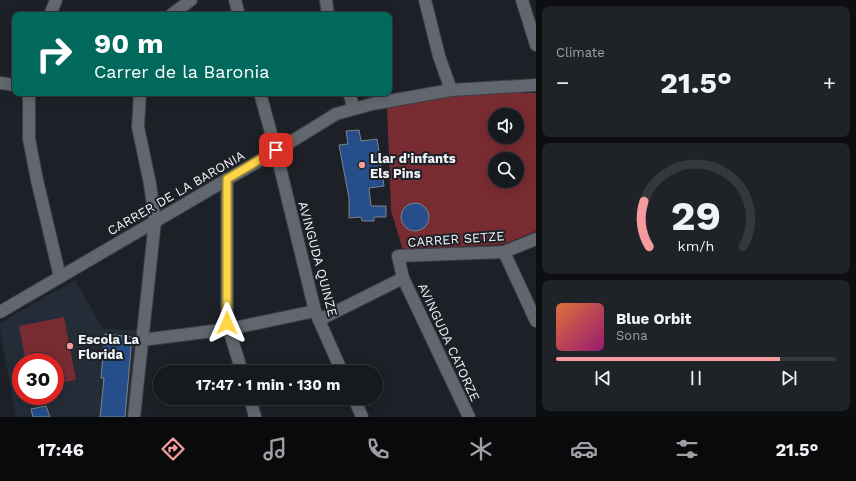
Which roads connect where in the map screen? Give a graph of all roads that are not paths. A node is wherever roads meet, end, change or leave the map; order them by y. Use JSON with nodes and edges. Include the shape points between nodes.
{"nodes":[{"id":1,"x":56,"y":0,"type":"edge"},
{"id":2,"x":191,"y":0,"type":"edge"},
{"id":3,"x":235,"y":0,"type":"edge"},
{"id":4,"x":326,"y":0,"type":"edge"},
{"id":5,"x":425,"y":0,"type":"edge"},
{"id":6,"x":522,"y":0,"type":"edge"},
{"id":7,"x":51,"y":12,"type":"edge"},
{"id":8,"x":175,"y":12,"type":"edge"},
{"id":9,"x":238,"y":12,"type":"edge"},
{"id":10,"x":328,"y":12,"type":"edge"},
{"id":11,"x":536,"y":45,"type":"edge"},
{"id":12,"x":0,"y":83,"type":"edge"},
{"id":13,"x":12,"y":85,"type":"edge"},
{"id":14,"x":536,"y":85,"type":"edge"},
{"id":15,"x":451,"y":90,"type":"junction"},
{"id":16,"x":29,"y":96,"type":"edge"},
{"id":17,"x":140,"y":96,"type":"edge"},
{"id":18,"x":261,"y":96,"type":"edge"},
{"id":19,"x":350,"y":96,"type":"edge"},
{"id":20,"x":354,"y":109,"type":"junction"},
{"id":21,"x":276,"y":150,"type":"junction"},
{"id":22,"x":227,"y":179,"type":"junction"},
{"id":23,"x":155,"y":221,"type":"junction"},
{"id":24,"x":536,"y":239,"type":"edge"},
{"id":25,"x":504,"y":252,"type":"junction"},
{"id":26,"x":60,"y":277,"type":"junction"},
{"id":27,"x":403,"y":278,"type":"junction"},
{"id":28,"x":0,"y":312,"type":"edge"},
{"id":29,"x":317,"y":315,"type":"junction"},
{"id":30,"x":536,"y":320,"type":"edge"},
{"id":31,"x":229,"y":328,"type":"junction"},
{"id":32,"x":142,"y":340,"type":"junction"},
{"id":33,"x":240,"y":365,"type":"edge"},
{"id":34,"x":339,"y":365,"type":"edge"},
{"id":35,"x":252,"y":405,"type":"edge"},
{"id":36,"x":357,"y":405,"type":"edge"},
{"id":37,"x":134,"y":417,"type":"edge"},
{"id":38,"x":255,"y":417,"type":"edge"},
{"id":39,"x":362,"y":417,"type":"edge"},
{"id":40,"x":469,"y":417,"type":"edge"}],
"edges":[{"from":1,"to":7,"type":"street"},
{"from":2,"to":8,"type":"street"},
{"from":3,"to":9,"type":"street"},
{"from":4,"to":10,"type":"street"},
{"from":5,"to":15,"type":"street"},
{"from":6,"to":11,"type":"street"},
{"from":12,"to":13,"type":"street"},
{"from":14,"to":15,"type":"street","name":"CARRER DE LA BARONIA"},
{"from":15,"to":20,"type":"street","name":"CARRER DE LA BARONIA"},
{"from":16,"to":26,"type":"street","via":[[29,138]]},
{"from":17,"to":23,"type":"street","via":[[138,127]]},
{"from":18,"to":21,"type":"street","name":"AVINGUDA QUINZE"},
{"from":19,"to":20,"type":"street"},
{"from":20,"to":21,"type":"street","name":"CARRER DE LA BARONIA","via":[[336,114]]},
{"from":21,"to":22,"type":"street","name":"CARRER DE LA BARONIA"},
{"from":21,"to":29,"type":"street","name":"AVINGUDA QUINZE"},
{"from":22,"to":23,"type":"street","name":"CARRER DE LA BARONIA"},
{"from":22,"to":31,"type":"street"},
{"from":23,"to":26,"type":"street","name":"CARRER DE LA BARONIA"},
{"from":23,"to":32,"type":"street"},
{"from":24,"to":25,"type":"street","name":"CARRER SETZE"},
{"from":25,"to":27,"type":"street","name":"CARRER SETZE","via":[[398,256]]},
{"from":25,"to":30,"type":"street"},
{"from":26,"to":28,"type":"street","name":"CARRER DE LA BARONIA"},
{"from":27,"to":29,"type":"street"},
{"from":27,"to":40,"type":"street","name":"AVINGUDA CATORZE"},
{"from":29,"to":31,"type":"street"},
{"from":29,"to":34,"type":"street","name":"AVINGUDA QUINZE"},
{"from":31,"to":32,"type":"street"},
{"from":31,"to":33,"type":"street"},
{"from":32,"to":37,"type":"street"},
{"from":35,"to":38,"type":"street"},
{"from":36,"to":39,"type":"street"}]}
